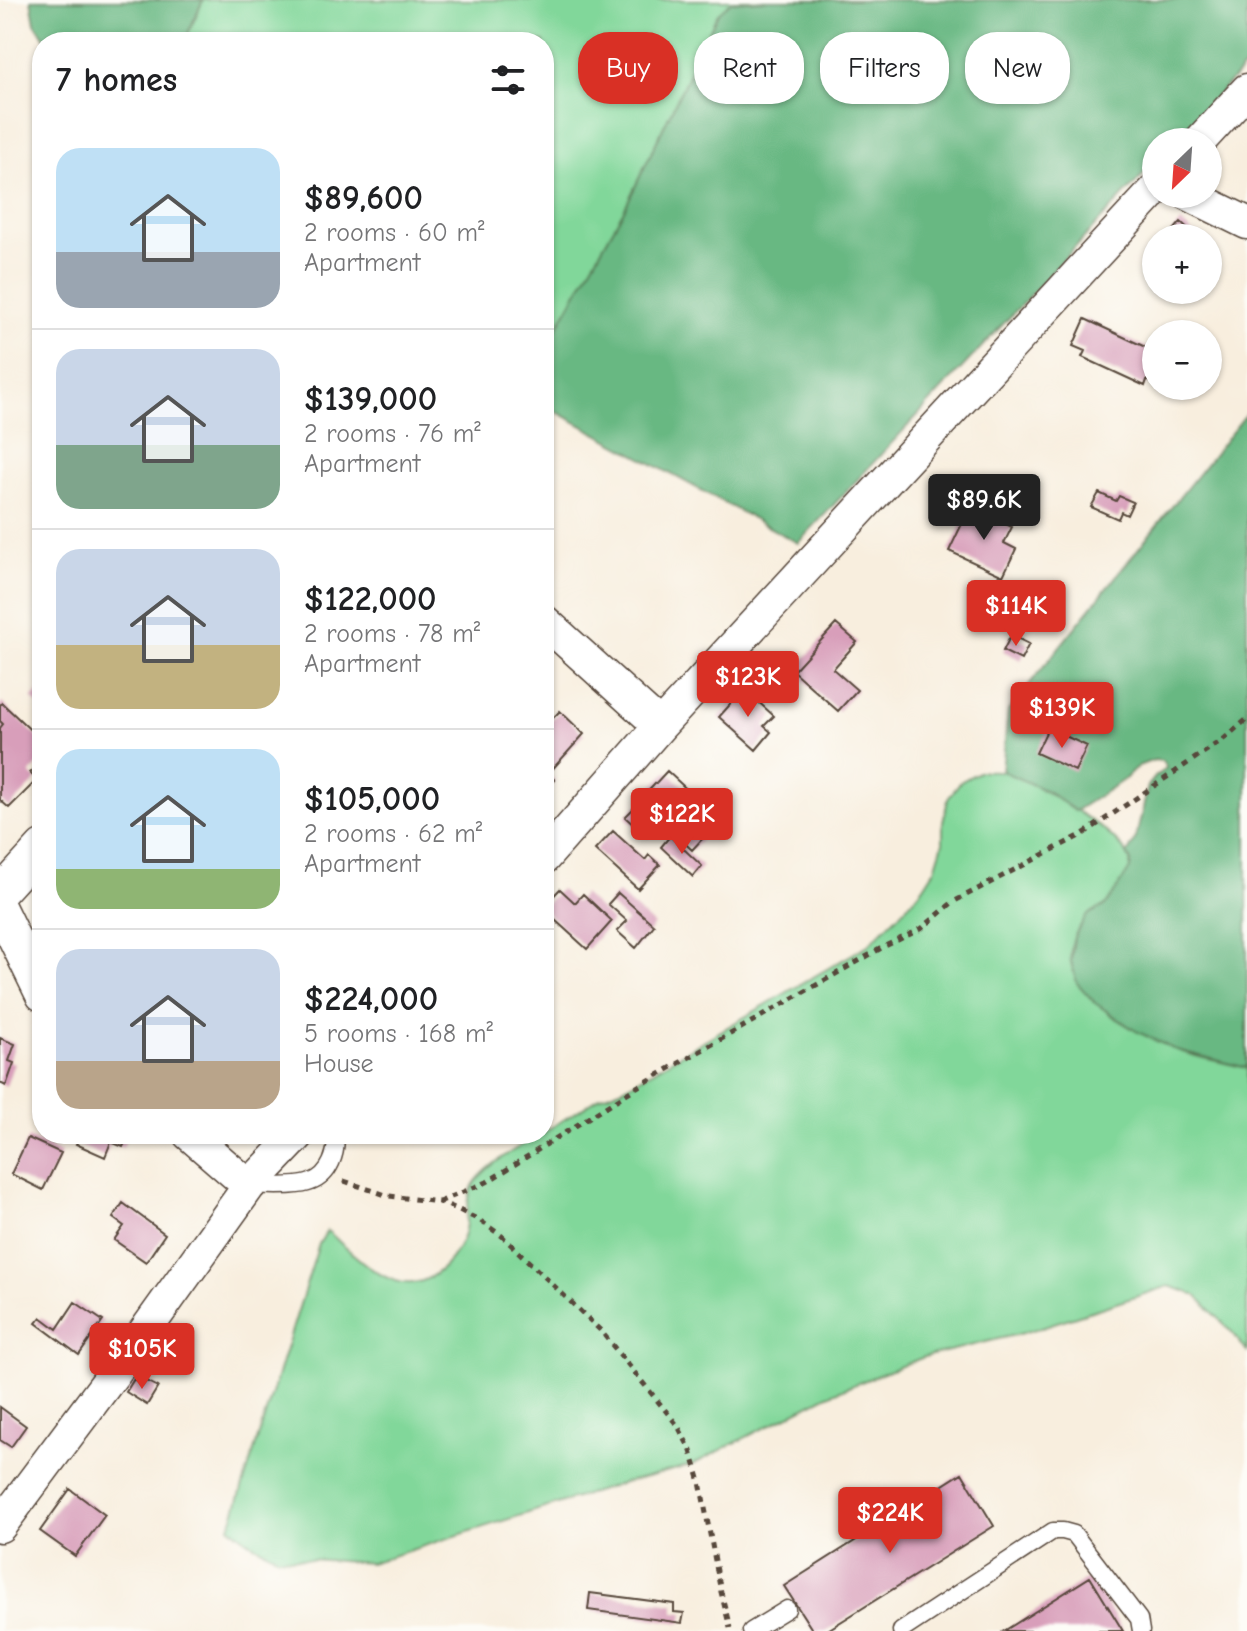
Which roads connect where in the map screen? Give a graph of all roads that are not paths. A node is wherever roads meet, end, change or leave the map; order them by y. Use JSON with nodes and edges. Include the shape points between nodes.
{"nodes":[{"id":1,"x":1247,"y":90,"type":"edge"},
{"id":2,"x":1212,"y":128,"type":"edge"},
{"id":3,"x":1142,"y":204,"type":"edge"},
{"id":4,"x":1216,"y":208,"type":"edge"},
{"id":5,"x":1247,"y":223,"type":"edge"},
{"id":6,"x":554,"y":630,"type":"edge"},
{"id":7,"x":660,"y":726,"type":"junction"},
{"id":8,"x":554,"y":847,"type":"edge"},
{"id":9,"x":32,"y":858,"type":"edge"},
{"id":10,"x":0,"y":893,"type":"edge"},
{"id":11,"x":0,"y":909,"type":"edge"},
{"id":12,"x":32,"y":975,"type":"edge"},
{"id":13,"x":201,"y":1144,"type":"edge"},
{"id":14,"x":289,"y":1144,"type":"edge"},
{"id":15,"x":336,"y":1144,"type":"edge"},
{"id":16,"x":249,"y":1186,"type":"junction"},
{"id":17,"x":0,"y":1526,"type":"edge"},
{"id":18,"x":787,"y":1609,"type":"dead end"},
{"id":19,"x":751,"y":1631,"type":"edge"},
{"id":20,"x":901,"y":1631,"type":"edge"},
{"id":21,"x":1141,"y":1631,"type":"edge"}],
"edges":[{"from":1,"to":2,"type":"street"},
{"from":3,"to":7,"type":"street"},
{"from":4,"to":5,"type":"street"},
{"from":6,"to":7,"type":"street"},
{"from":7,"to":8,"type":"street"},
{"from":9,"to":10,"type":"street"},
{"from":11,"to":12,"type":"street"},
{"from":13,"to":16,"type":"street"},
{"from":14,"to":16,"type":"street"},
{"from":15,"to":16,"type":"lane","via":[[326,1172],[311,1182]]},
{"from":16,"to":17,"type":"street"},
{"from":18,"to":19,"type":"lane"},
{"from":20,"to":21,"type":"lane","via":[[1053,1531],[1063,1531],[1074,1534],[1139,1619]]}]}
